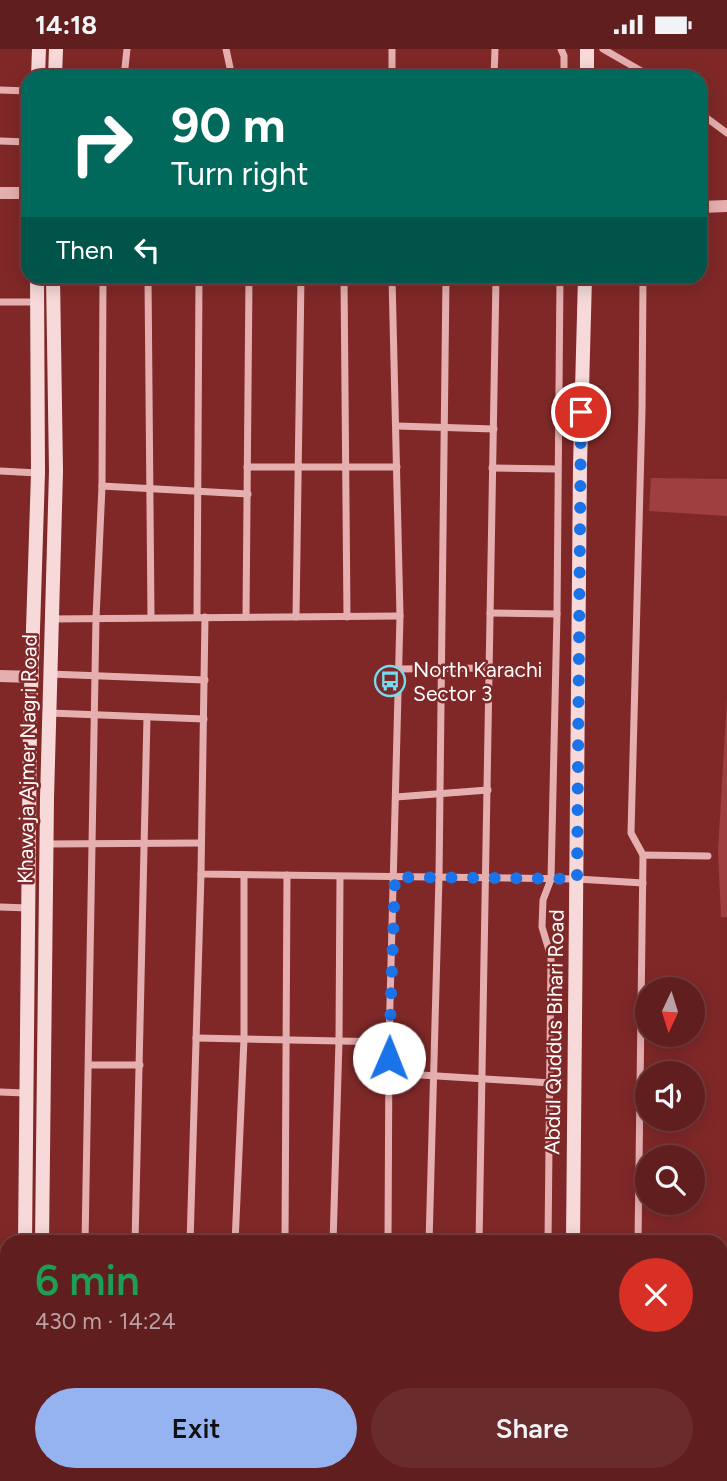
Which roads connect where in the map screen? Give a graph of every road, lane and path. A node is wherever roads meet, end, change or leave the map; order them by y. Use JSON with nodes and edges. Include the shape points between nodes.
{"nodes":[{"id":1,"x":39,"y":49,"type":"edge"},
{"id":2,"x":56,"y":49,"type":"edge"},
{"id":3,"x":127,"y":49,"type":"edge"},
{"id":4,"x":226,"y":49,"type":"edge"},
{"id":5,"x":392,"y":49,"type":"edge"},
{"id":6,"x":495,"y":49,"type":"edge"},
{"id":7,"x":561,"y":49,"type":"edge"},
{"id":8,"x":587,"y":49,"type":"edge"},
{"id":9,"x":603,"y":49,"type":"edge"},
{"id":10,"x":38,"y":70,"type":"edge"},
{"id":11,"x":55,"y":70,"type":"edge"},
{"id":12,"x":125,"y":70,"type":"edge"},
{"id":13,"x":230,"y":70,"type":"edge"},
{"id":14,"x":392,"y":70,"type":"edge"},
{"id":15,"x":494,"y":70,"type":"edge"},
{"id":16,"x":564,"y":70,"type":"edge"},
{"id":17,"x":587,"y":70,"type":"edge"},
{"id":18,"x":640,"y":70,"type":"edge"},
{"id":19,"x":0,"y":90,"type":"edge"},
{"id":20,"x":21,"y":91,"type":"edge"},
{"id":21,"x":707,"y":118,"type":"edge"},
{"id":22,"x":727,"y":133,"type":"edge"},
{"id":23,"x":0,"y":141,"type":"edge"},
{"id":24,"x":21,"y":142,"type":"edge"},
{"id":25,"x":0,"y":193,"type":"edge"},
{"id":26,"x":21,"y":193,"type":"edge"},
{"id":27,"x":727,"y":206,"type":"edge"},
{"id":28,"x":707,"y":207,"type":"edge"},
{"id":29,"x":37,"y":284,"type":"edge"},
{"id":30,"x":54,"y":284,"type":"edge"},
{"id":31,"x":103,"y":284,"type":"edge"},
{"id":32,"x":148,"y":284,"type":"edge"},
{"id":33,"x":199,"y":284,"type":"edge"},
{"id":34,"x":249,"y":284,"type":"edge"},
{"id":35,"x":301,"y":284,"type":"edge"},
{"id":36,"x":344,"y":284,"type":"edge"},
{"id":37,"x":392,"y":284,"type":"edge"},
{"id":38,"x":446,"y":284,"type":"edge"},
{"id":39,"x":496,"y":284,"type":"edge"},
{"id":40,"x":560,"y":284,"type":"edge"},
{"id":41,"x":585,"y":284,"type":"edge"},
{"id":42,"x":643,"y":284,"type":"edge"},
{"id":43,"x":0,"y":302,"type":"edge"},
{"id":44,"x":36,"y":302,"type":"junction"},
{"id":45,"x":397,"y":426,"type":"junction"},
{"id":46,"x":445,"y":428,"type":"junction"},
{"id":47,"x":494,"y":429,"type":"junction"},
{"id":48,"x":247,"y":467,"type":"junction"},
{"id":49,"x":298,"y":467,"type":"junction"},
{"id":50,"x":346,"y":467,"type":"junction"},
{"id":51,"x":397,"y":467,"type":"junction"},
{"id":52,"x":492,"y":468,"type":"junction"},
{"id":53,"x":557,"y":469,"type":"junction"},
{"id":54,"x":0,"y":471,"type":"edge"},
{"id":55,"x":38,"y":473,"type":"junction"},
{"id":56,"x":102,"y":486,"type":"junction"},
{"id":57,"x":150,"y":488,"type":"junction"},
{"id":58,"x":198,"y":491,"type":"junction"},
{"id":59,"x":248,"y":494,"type":"junction"},
{"id":60,"x":35,"y":579,"type":"junction"},
{"id":61,"x":52,"y":580,"type":"junction"},
{"id":62,"x":490,"y":613,"type":"junction"},
{"id":63,"x":557,"y":614,"type":"junction"},
{"id":64,"x":400,"y":616,"type":"junction"},
{"id":65,"x":150,"y":617,"type":"junction"},
{"id":66,"x":201,"y":617,"type":"junction"},
{"id":67,"x":246,"y":617,"type":"junction"},
{"id":68,"x":296,"y":617,"type":"junction"},
{"id":69,"x":346,"y":617,"type":"junction"},
{"id":70,"x":96,"y":618,"type":"junction"},
{"id":71,"x":50,"y":619,"type":"junction"},
{"id":72,"x":442,"y":668,"type":"junction"},
{"id":73,"x":489,"y":668,"type":"junction"},
{"id":74,"x":399,"y":669,"type":"junction"},
{"id":75,"x":50,"y":674,"type":"junction"},
{"id":76,"x":96,"y":675,"type":"junction"},
{"id":77,"x":0,"y":676,"type":"edge"},
{"id":78,"x":33,"y":677,"type":"junction"},
{"id":79,"x":205,"y":680,"type":"junction"},
{"id":80,"x":50,"y":713,"type":"junction"},
{"id":81,"x":95,"y":715,"type":"junction"},
{"id":82,"x":146,"y":717,"type":"junction"},
{"id":83,"x":204,"y":719,"type":"junction"},
{"id":84,"x":488,"y":790,"type":"junction"},
{"id":85,"x":440,"y":792,"type":"junction"},
{"id":86,"x":30,"y":797,"type":"junction"},
{"id":87,"x":396,"y":797,"type":"junction"},
{"id":88,"x":47,"y":798,"type":"junction"},
{"id":89,"x":92,"y":843,"type":"junction"},
{"id":90,"x":144,"y":843,"type":"junction"},
{"id":91,"x":201,"y":843,"type":"junction"},
{"id":92,"x":47,"y":844,"type":"junction"},
{"id":93,"x":643,"y":855,"type":"junction"},
{"id":94,"x":708,"y":856,"type":"dead end"},
{"id":95,"x":201,"y":874,"type":"junction"},
{"id":96,"x":244,"y":875,"type":"junction"},
{"id":97,"x":287,"y":875,"type":"junction"},
{"id":98,"x":340,"y":877,"type":"junction"},
{"id":99,"x":395,"y":877,"type":"junction"},
{"id":100,"x":439,"y":877,"type":"junction"},
{"id":101,"x":486,"y":878,"type":"junction"},
{"id":102,"x":551,"y":879,"type":"junction"},
{"id":103,"x":577,"y":879,"type":"junction"},
{"id":104,"x":643,"y":883,"type":"junction"},
{"id":105,"x":0,"y":907,"type":"edge"},
{"id":106,"x":28,"y":908,"type":"junction"},
{"id":107,"x":196,"y":1038,"type":"junction"},
{"id":108,"x":244,"y":1039,"type":"junction"},
{"id":109,"x":287,"y":1040,"type":"junction"},
{"id":110,"x":339,"y":1041,"type":"junction"},
{"id":111,"x":389,"y":1042,"type":"junction"},
{"id":112,"x":89,"y":1065,"type":"junction"},
{"id":113,"x":140,"y":1065,"type":"junction"},
{"id":114,"x":389,"y":1073,"type":"junction"},
{"id":115,"x":434,"y":1075,"type":"junction"},
{"id":116,"x":483,"y":1078,"type":"junction"},
{"id":117,"x":551,"y":1083,"type":"junction"},
{"id":118,"x":0,"y":1092,"type":"edge"},
{"id":119,"x":25,"y":1093,"type":"junction"},
{"id":120,"x":24,"y":1235,"type":"edge"},
{"id":121,"x":42,"y":1235,"type":"edge"},
{"id":122,"x":85,"y":1235,"type":"edge"},
{"id":123,"x":135,"y":1235,"type":"edge"},
{"id":124,"x":190,"y":1235,"type":"edge"},
{"id":125,"x":235,"y":1235,"type":"edge"},
{"id":126,"x":285,"y":1235,"type":"edge"},
{"id":127,"x":333,"y":1235,"type":"edge"},
{"id":128,"x":388,"y":1235,"type":"edge"},
{"id":129,"x":429,"y":1235,"type":"edge"},
{"id":130,"x":480,"y":1235,"type":"edge"},
{"id":131,"x":548,"y":1235,"type":"edge"},
{"id":132,"x":573,"y":1235,"type":"edge"},
{"id":133,"x":638,"y":1235,"type":"edge"}],
"edges":[{"from":1,"to":10,"type":"main road"},
{"from":2,"to":11,"type":"main road"},
{"from":3,"to":12,"type":"street"},
{"from":4,"to":13,"type":"street"},
{"from":5,"to":14,"type":"street"},
{"from":6,"to":15,"type":"street"},
{"from":7,"to":16,"type":"street"},
{"from":8,"to":17,"type":"main road"},
{"from":9,"to":18,"type":"street"},
{"from":19,"to":20,"type":"street"},
{"from":21,"to":22,"type":"street"},
{"from":23,"to":24,"type":"street"},
{"from":25,"to":26,"type":"street"},
{"from":27,"to":28,"type":"street"},
{"from":29,"to":44,"type":"main road","name":"Khawaja Ajmer Nagri Road"},
{"from":30,"to":61,"type":"main road","name":"Khawaja Ajmer Nagri Road"},
{"from":31,"to":56,"type":"street"},
{"from":32,"to":57,"type":"street"},
{"from":33,"to":58,"type":"street"},
{"from":34,"to":48,"type":"street"},
{"from":35,"to":49,"type":"street"},
{"from":36,"to":50,"type":"street"},
{"from":37,"to":45,"type":"street"},
{"from":38,"to":46,"type":"street"},
{"from":39,"to":47,"type":"street"},
{"from":40,"to":53,"type":"street"},
{"from":41,"to":103,"type":"main road","name":"Abdul Quddus Bihari Road"},
{"from":42,"to":93,"type":"street","via":[[631,833]]},
{"from":43,"to":44,"type":"street"},
{"from":44,"to":55,"type":"main road","name":"Khawaja Ajmer Nagri Road"},
{"from":45,"to":46,"type":"street"},
{"from":45,"to":51,"type":"street"},
{"from":46,"to":47,"type":"street"},
{"from":46,"to":72,"type":"street"},
{"from":47,"to":52,"type":"street"},
{"from":48,"to":49,"type":"street"},
{"from":48,"to":59,"type":"street"},
{"from":49,"to":50,"type":"street"},
{"from":49,"to":68,"type":"street"},
{"from":50,"to":51,"type":"street"},
{"from":50,"to":69,"type":"street"},
{"from":51,"to":64,"type":"street"},
{"from":52,"to":53,"type":"street"},
{"from":52,"to":62,"type":"street"},
{"from":53,"to":63,"type":"street"},
{"from":54,"to":55,"type":"street"},
{"from":55,"to":60,"type":"main road","name":"Khawaja Ajmer Nagri Road"},
{"from":56,"to":57,"type":"street"},
{"from":56,"to":70,"type":"street"},
{"from":57,"to":58,"type":"street"},
{"from":57,"to":65,"type":"street"},
{"from":58,"to":59,"type":"street"},
{"from":58,"to":66,"type":"street"},
{"from":59,"to":67,"type":"street"},
{"from":60,"to":61,"type":"main road"},
{"from":60,"to":78,"type":"main road","name":"Khawaja Ajmer Nagri Road"},
{"from":61,"to":71,"type":"main road","name":"Khawaja Ajmer Nagri Road"},
{"from":62,"to":63,"type":"street"},
{"from":62,"to":73,"type":"street"},
{"from":63,"to":102,"type":"street"},
{"from":64,"to":69,"type":"street"},
{"from":64,"to":74,"type":"street"},
{"from":65,"to":66,"type":"street"},
{"from":65,"to":70,"type":"street"},
{"from":66,"to":67,"type":"street"},
{"from":66,"to":79,"type":"street"},
{"from":67,"to":68,"type":"street"},
{"from":68,"to":69,"type":"street"},
{"from":70,"to":71,"type":"street"},
{"from":70,"to":76,"type":"street"},
{"from":71,"to":75,"type":"main road","name":"Khawaja Ajmer Nagri Road"},
{"from":72,"to":73,"type":"street"},
{"from":72,"to":74,"type":"street"},
{"from":72,"to":85,"type":"street"},
{"from":73,"to":84,"type":"street"},
{"from":74,"to":87,"type":"street"},
{"from":75,"to":76,"type":"street"},
{"from":75,"to":80,"type":"main road","name":"Khawaja Ajmer Nagri Road"},
{"from":76,"to":79,"type":"street"},
{"from":76,"to":81,"type":"street"},
{"from":77,"to":78,"type":"street"},
{"from":78,"to":86,"type":"main road","name":"Khawaja Ajmer Nagri Road"},
{"from":79,"to":83,"type":"street"},
{"from":80,"to":81,"type":"street"},
{"from":80,"to":88,"type":"main road","name":"Khawaja Ajmer Nagri Road"},
{"from":81,"to":82,"type":"street"},
{"from":81,"to":89,"type":"street"},
{"from":82,"to":83,"type":"street"},
{"from":82,"to":90,"type":"street"},
{"from":83,"to":91,"type":"street"},
{"from":84,"to":85,"type":"street"},
{"from":84,"to":101,"type":"street"},
{"from":85,"to":87,"type":"street"},
{"from":85,"to":100,"type":"street"},
{"from":86,"to":88,"type":"main road"},
{"from":86,"to":106,"type":"main road","name":"Khawaja Ajmer Nagri Road"},
{"from":87,"to":99,"type":"street"},
{"from":88,"to":92,"type":"main road","name":"Khawaja Ajmer Nagri Road"},
{"from":89,"to":90,"type":"street"},
{"from":89,"to":92,"type":"street"},
{"from":89,"to":112,"type":"street"},
{"from":90,"to":91,"type":"street"},
{"from":90,"to":113,"type":"street"},
{"from":91,"to":95,"type":"street"},
{"from":92,"to":121,"type":"main road","name":"Khawaja Ajmer Nagri Road"},
{"from":93,"to":94,"type":"street"},
{"from":93,"to":104,"type":"street"},
{"from":95,"to":96,"type":"street"},
{"from":95,"to":107,"type":"street"},
{"from":96,"to":97,"type":"street"},
{"from":96,"to":108,"type":"street"},
{"from":97,"to":98,"type":"street"},
{"from":97,"to":109,"type":"street"},
{"from":98,"to":99,"type":"street"},
{"from":98,"to":110,"type":"street"},
{"from":99,"to":100,"type":"street"},
{"from":99,"to":111,"type":"street"},
{"from":100,"to":101,"type":"street"},
{"from":100,"to":115,"type":"street"},
{"from":101,"to":102,"type":"street"},
{"from":101,"to":116,"type":"street"},
{"from":102,"to":103,"type":"street"},
{"from":102,"to":117,"type":"street","via":[[543,900],[542,927],[551,957]]},
{"from":103,"to":104,"type":"street"},
{"from":103,"to":132,"type":"main road","name":"Abdul Quddus Bihari Road"},
{"from":104,"to":133,"type":"street"},
{"from":105,"to":106,"type":"street"},
{"from":106,"to":119,"type":"main road","name":"Khawaja Ajmer Nagri Road"},
{"from":107,"to":108,"type":"street"},
{"from":107,"to":124,"type":"street"},
{"from":108,"to":109,"type":"street"},
{"from":108,"to":125,"type":"street"},
{"from":109,"to":110,"type":"street"},
{"from":109,"to":126,"type":"street"},
{"from":110,"to":111,"type":"street"},
{"from":110,"to":127,"type":"street"},
{"from":111,"to":114,"type":"street"},
{"from":112,"to":113,"type":"street"},
{"from":112,"to":122,"type":"street"},
{"from":113,"to":123,"type":"street"},
{"from":114,"to":115,"type":"street"},
{"from":114,"to":128,"type":"street"},
{"from":115,"to":116,"type":"street"},
{"from":115,"to":129,"type":"street"},
{"from":116,"to":117,"type":"street"},
{"from":116,"to":130,"type":"street"},
{"from":117,"to":131,"type":"street"},
{"from":118,"to":119,"type":"street"},
{"from":119,"to":120,"type":"main road","name":"Khawaja Ajmer Nagri Road"}]}
